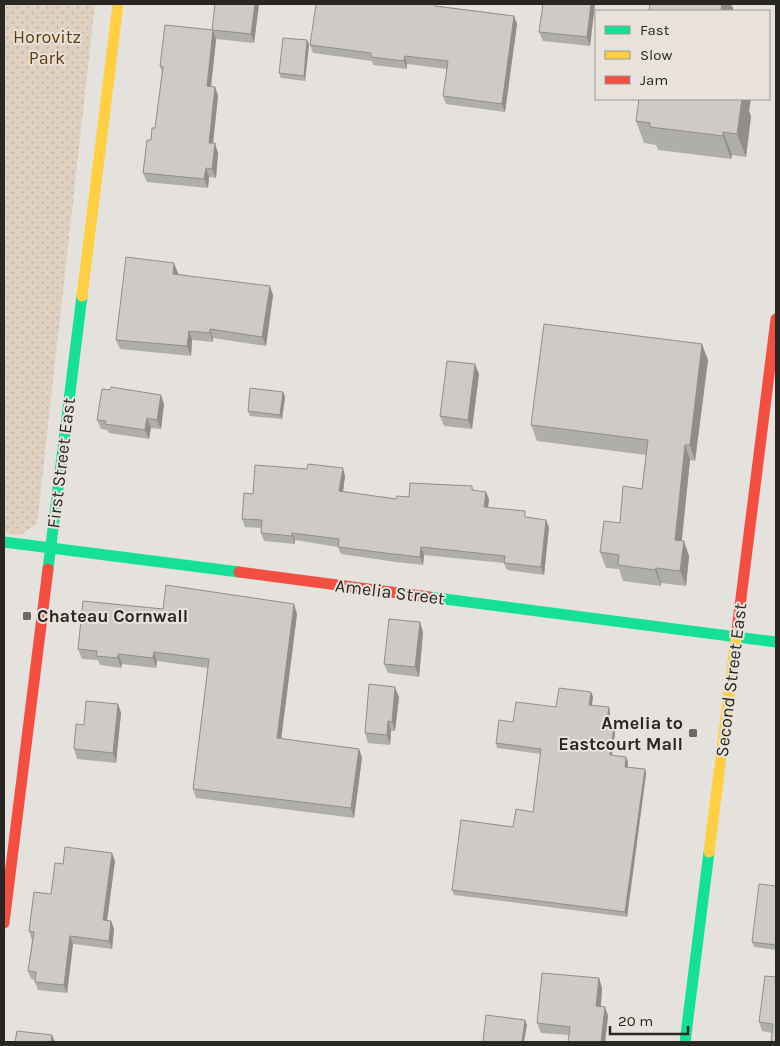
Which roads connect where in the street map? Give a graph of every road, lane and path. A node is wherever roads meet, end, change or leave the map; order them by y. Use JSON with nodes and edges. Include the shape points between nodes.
{"nodes":[{"id":1,"x":118,"y":4,"type":"edge"},
{"id":2,"x":776,"y":319,"type":"edge"},
{"id":3,"x":4,"y":542,"type":"edge"},
{"id":4,"x":50,"y":548,"type":"junction"},
{"id":5,"x":736,"y":637,"type":"junction"},
{"id":6,"x":776,"y":642,"type":"edge"},
{"id":7,"x":4,"y":923,"type":"edge"},
{"id":8,"x":685,"y":1042,"type":"edge"}],
"edges":[{"from":1,"to":4,"type":"street","name":"First Street East"},
{"from":2,"to":5,"type":"street","name":"Second Street East"},
{"from":3,"to":4,"type":"street","name":"Amelia Street"},
{"from":4,"to":5,"type":"street","name":"Amelia Street"},
{"from":4,"to":7,"type":"street","name":"First Street East"},
{"from":5,"to":6,"type":"street","name":"Amelia Street"},
{"from":5,"to":8,"type":"street","name":"Second Street East"}]}
